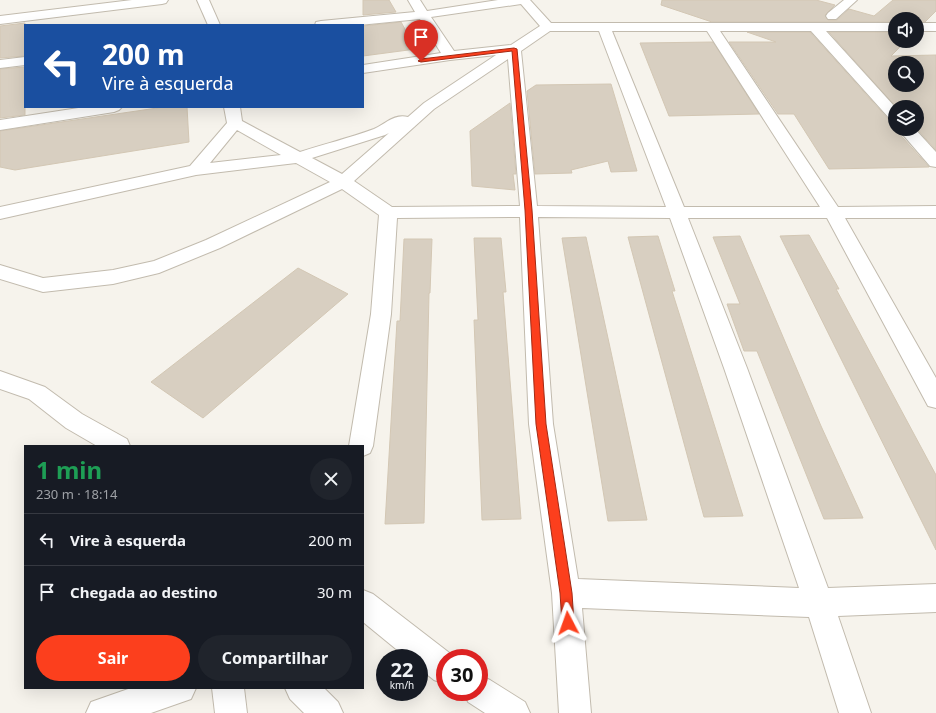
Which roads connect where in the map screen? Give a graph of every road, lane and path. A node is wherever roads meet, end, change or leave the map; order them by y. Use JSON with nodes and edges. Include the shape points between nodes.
{"nodes":[{"id":1,"x":162,"y":0,"type":"edge"},
{"id":2,"x":203,"y":0,"type":"edge"},
{"id":3,"x":414,"y":0,"type":"edge"},
{"id":4,"x":523,"y":0,"type":"edge"},
{"id":5,"x":851,"y":0,"type":"edge"},
{"id":6,"x":422,"y":15,"type":"junction"},
{"id":7,"x":832,"y":16,"type":"dead end"},
{"id":8,"x":0,"y":20,"type":"edge"},
{"id":9,"x":214,"y":24,"type":"edge"},
{"id":10,"x":331,"y":24,"type":"edge"},
{"id":11,"x":547,"y":27,"type":"junction"},
{"id":12,"x":604,"y":27,"type":"junction"},
{"id":13,"x":711,"y":27,"type":"junction"},
{"id":14,"x":815,"y":27,"type":"junction"},
{"id":15,"x":888,"y":27,"type":"edge"},
{"id":16,"x":924,"y":27,"type":"edge"},
{"id":17,"x":936,"y":27,"type":"edge"},
{"id":18,"x":924,"y":30,"type":"edge"},
{"id":19,"x":936,"y":39,"type":"edge"},
{"id":20,"x":514,"y":49,"type":"junction"},
{"id":21,"x":450,"y":56,"type":"junction"},
{"id":22,"x":24,"y":60,"type":"edge"},
{"id":23,"x":0,"y":64,"type":"edge"},
{"id":24,"x":364,"y":69,"type":"edge"},
{"id":25,"x":430,"y":106,"type":"junction"},
{"id":26,"x":108,"y":108,"type":"edge"},
{"id":27,"x":888,"y":108,"type":"edge"},
{"id":28,"x":234,"y":115,"type":"edge"},
{"id":29,"x":0,"y":125,"type":"edge"},
{"id":30,"x":912,"y":136,"type":"edge"},
{"id":31,"x":297,"y":158,"type":"junction"},
{"id":32,"x":936,"y":162,"type":"edge"},
{"id":33,"x":196,"y":170,"type":"junction"},
{"id":34,"x":343,"y":182,"type":"junction"},
{"id":35,"x":528,"y":210,"type":"junction"},
{"id":36,"x":936,"y":212,"type":"edge"},
{"id":37,"x":0,"y":213,"type":"edge"},
{"id":38,"x":388,"y":213,"type":"junction"},
{"id":39,"x":679,"y":213,"type":"junction"},
{"id":40,"x":833,"y":213,"type":"junction"},
{"id":41,"x":0,"y":272,"type":"edge"},
{"id":42,"x":0,"y":380,"type":"edge"},
{"id":43,"x":936,"y":399,"type":"edge"},
{"id":44,"x":116,"y":445,"type":"edge"},
{"id":45,"x":361,"y":445,"type":"edge"},
{"id":46,"x":566,"y":593,"type":"junction"},
{"id":47,"x":936,"y":598,"type":"edge"},
{"id":48,"x":820,"y":603,"type":"junction"},
{"id":49,"x":364,"y":605,"type":"edge"},
{"id":50,"x":436,"y":662,"type":"edge"},
{"id":51,"x":177,"y":689,"type":"edge"},
{"id":52,"x":228,"y":689,"type":"edge"},
{"id":53,"x":302,"y":689,"type":"edge"},
{"id":54,"x":488,"y":697,"type":"edge"},
{"id":55,"x":102,"y":713,"type":"edge"},
{"id":56,"x":231,"y":713,"type":"edge"},
{"id":57,"x":327,"y":713,"type":"edge"},
{"id":58,"x":514,"y":713,"type":"edge"},
{"id":59,"x":575,"y":713,"type":"edge"},
{"id":60,"x":855,"y":713,"type":"edge"}],
"edges":[{"from":1,"to":8,"type":"street"},
{"from":2,"to":9,"type":"street"},
{"from":3,"to":6,"type":"street"},
{"from":4,"to":6,"type":"street"},
{"from":4,"to":11,"type":"street"},
{"from":5,"to":7,"type":"street"},
{"from":6,"to":10,"type":"street"},
{"from":6,"to":21,"type":"street"},
{"from":11,"to":12,"type":"street"},
{"from":11,"to":20,"type":"street"},
{"from":12,"to":13,"type":"street"},
{"from":12,"to":39,"type":"street"},
{"from":13,"to":14,"type":"street"},
{"from":13,"to":40,"type":"street"},
{"from":14,"to":15,"type":"street"},
{"from":14,"to":27,"type":"street"},
{"from":16,"to":17,"type":"street"},
{"from":18,"to":19,"type":"street"},
{"from":20,"to":21,"type":"street"},
{"from":20,"to":25,"type":"street"},
{"from":20,"to":35,"type":"street"},
{"from":21,"to":24,"type":"street"},
{"from":22,"to":23,"type":"street"},
{"from":25,"to":31,"type":"street","via":[[379,132]]},
{"from":25,"to":34,"type":"street"},
{"from":26,"to":29,"type":"street"},
{"from":28,"to":31,"type":"street"},
{"from":28,"to":33,"type":"street"},
{"from":30,"to":32,"type":"street"},
{"from":31,"to":33,"type":"street"},
{"from":31,"to":34,"type":"street"},
{"from":33,"to":37,"type":"street"},
{"from":34,"to":38,"type":"street"},
{"from":34,"to":41,"type":"street","via":[[212,244],[158,266],[113,277],[43,285]]},
{"from":35,"to":38,"type":"street"},
{"from":35,"to":39,"type":"street"},
{"from":35,"to":46,"type":"street","via":[[541,424]]},
{"from":36,"to":40,"type":"street"},
{"from":38,"to":45,"type":"street","via":[[381,314]]},
{"from":39,"to":40,"type":"street"},
{"from":39,"to":48,"type":"street"},
{"from":40,"to":43,"type":"street"},
{"from":42,"to":44,"type":"street","via":[[37,393],[74,421]]},
{"from":46,"to":48,"type":"street"},
{"from":46,"to":59,"type":"street"},
{"from":47,"to":48,"type":"street"},
{"from":48,"to":60,"type":"street"},
{"from":49,"to":50,"type":"street"},
{"from":51,"to":55,"type":"street"},
{"from":52,"to":56,"type":"street"},
{"from":53,"to":57,"type":"street"},
{"from":54,"to":58,"type":"street"}]}
